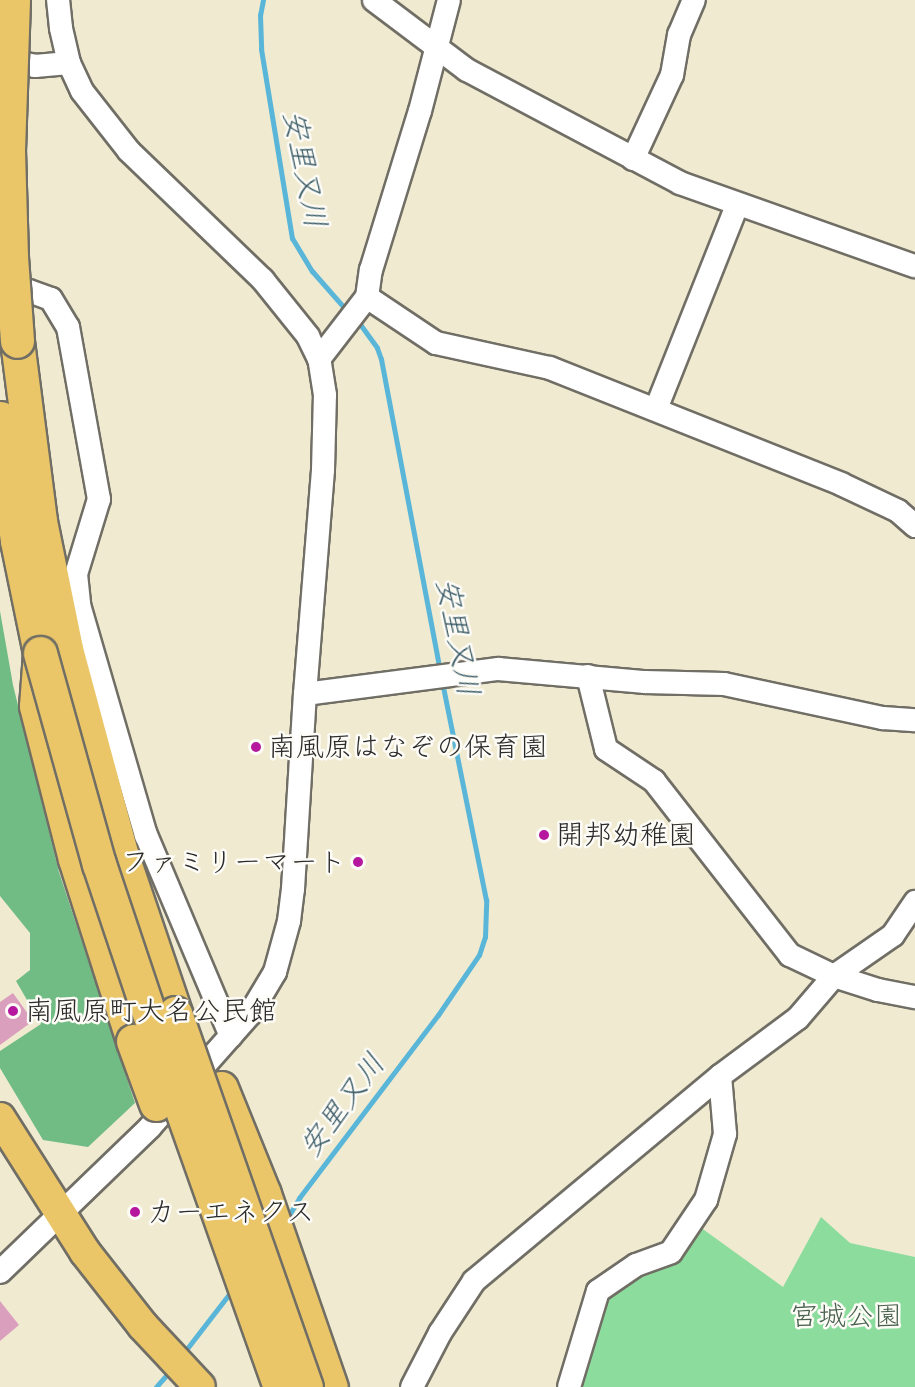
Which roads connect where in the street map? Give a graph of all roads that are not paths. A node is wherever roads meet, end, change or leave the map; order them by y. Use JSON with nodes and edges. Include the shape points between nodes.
{"nodes":[{"id":1,"x":13,"y":0,"type":"edge"},
{"id":2,"x":58,"y":0,"type":"edge"},
{"id":3,"x":374,"y":0,"type":"edge"},
{"id":4,"x":449,"y":0,"type":"edge"},
{"id":5,"x":694,"y":0,"type":"edge"},
{"id":6,"x":436,"y":49,"type":"junction"},
{"id":7,"x":0,"y":59,"type":"edge"},
{"id":8,"x":69,"y":63,"type":"junction"},
{"id":9,"x":633,"y":159,"type":"junction"},
{"id":10,"x":737,"y":205,"type":"junction"},
{"id":11,"x":915,"y":266,"type":"edge"},
{"id":12,"x":0,"y":293,"type":"edge"},
{"id":13,"x":367,"y":297,"type":"junction"},
{"id":14,"x":320,"y":359,"type":"junction"},
{"id":15,"x":656,"y":409,"type":"junction"},
{"id":16,"x":0,"y":418,"type":"edge"},
{"id":17,"x":915,"y":526,"type":"edge"},
{"id":18,"x":28,"y":531,"type":"junction"},
{"id":19,"x":40,"y":653,"type":"junction"},
{"id":20,"x":588,"y":676,"type":"junction"},
{"id":21,"x":305,"y":694,"type":"junction"},
{"id":22,"x":915,"y":720,"type":"edge"},
{"id":23,"x":915,"y":902,"type":"edge"},
{"id":24,"x":834,"y":976,"type":"junction"},
{"id":25,"x":915,"y":998,"type":"edge"},
{"id":26,"x":175,"y":1013,"type":"junction"},
{"id":27,"x":231,"y":1036,"type":"junction"},
{"id":28,"x":720,"y":1076,"type":"junction"},
{"id":29,"x":0,"y":1118,"type":"edge"},
{"id":30,"x":59,"y":1214,"type":"junction"},
{"id":31,"x":0,"y":1272,"type":"edge"},
{"id":32,"x":199,"y":1386,"type":"edge"},
{"id":33,"x":260,"y":1387,"type":"edge"},
{"id":34,"x":280,"y":1387,"type":"edge"},
{"id":35,"x":306,"y":1387,"type":"edge"},
{"id":36,"x":331,"y":1387,"type":"edge"},
{"id":37,"x":412,"y":1387,"type":"edge"},
{"id":38,"x":569,"y":1387,"type":"edge"}],
"edges":[{"from":1,"to":18,"type":"highway","bridge":true,"via":[[8,150],[11,257]]},
{"from":2,"to":8,"type":"street"},
{"from":3,"to":6,"type":"street"},
{"from":4,"to":6,"type":"street"},
{"from":5,"to":9,"type":"street","via":[[680,35],[672,75]]},
{"from":6,"to":9,"type":"street","via":[[466,70]]},
{"from":6,"to":13,"type":"street","via":[[371,270]]},
{"from":7,"to":8,"type":"street","via":[[35,66]]},
{"from":8,"to":14,"type":"street","via":[[82,91],[129,151],[263,280],[293,314]]},
{"from":9,"to":10,"type":"street"},
{"from":10,"to":11,"type":"street"},
{"from":10,"to":15,"type":"street"},
{"from":12,"to":27,"type":"street","via":[[29,291],[51,299],[68,327],[99,499],[76,574],[79,605],[146,835]]},
{"from":13,"to":14,"type":"street"},
{"from":13,"to":15,"type":"street","via":[[436,344],[550,368]]},
{"from":14,"to":21,"type":"street","via":[[325,395],[323,470]]},
{"from":15,"to":17,"type":"street","via":[[841,484],[898,511]]},
{"from":16,"to":18,"type":"highway"},
{"from":18,"to":19,"type":"highway"},
{"from":18,"to":26,"type":"highway","via":[[122,856]]},
{"from":19,"to":33,"type":"highway","bridge":true,"via":[[36,706],[75,859],[133,1041]]},
{"from":19,"to":34,"type":"highway","bridge":true,"via":[[99,864]]},
{"from":20,"to":21,"type":"street","via":[[498,669]]},
{"from":20,"to":22,"type":"street","via":[[724,684],[883,718]]},
{"from":20,"to":24,"type":"street","via":[[606,749],[654,781],[790,955]]},
{"from":21,"to":27,"type":"street","via":[[289,921],[275,972],[264,995]]},
{"from":23,"to":24,"type":"street","via":[[893,934]]},
{"from":24,"to":25,"type":"street"},
{"from":24,"to":28,"type":"street","via":[[798,1018]]},
{"from":26,"to":35,"type":"highway","bridge":true},
{"from":26,"to":36,"type":"highway","via":[[205,1053],[237,1125]]},
{"from":27,"to":30,"type":"street","via":[[150,1127]]},
{"from":28,"to":37,"type":"street","via":[[474,1281],[440,1333]]},
{"from":28,"to":38,"type":"street","via":[[725,1134],[706,1200],[671,1252],[636,1265],[598,1291]]},
{"from":29,"to":30,"type":"main road"},
{"from":30,"to":31,"type":"street"},
{"from":30,"to":32,"type":"main road","via":[[108,1282]]}]}
